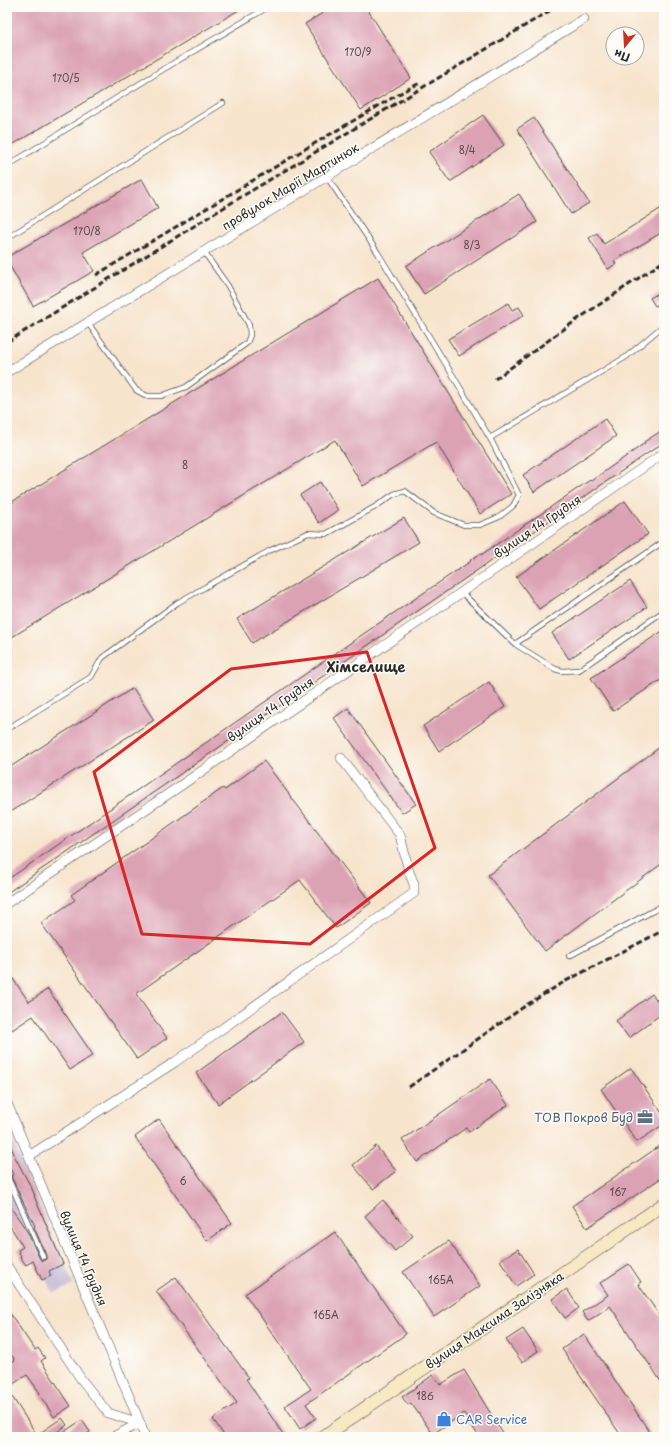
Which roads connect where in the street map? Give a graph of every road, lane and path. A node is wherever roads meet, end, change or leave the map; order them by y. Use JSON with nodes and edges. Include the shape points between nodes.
{"nodes":[{"id":1,"x":268,"y":7,"type":"edge"},
{"id":2,"x":584,"y":19,"type":"dead end"},
{"id":3,"x":224,"y":103,"type":"dead end"},
{"id":4,"x":7,"y":166,"type":"edge"},
{"id":5,"x":327,"y":177,"type":"junction"},
{"id":6,"x":7,"y":238,"type":"edge"},
{"id":7,"x":204,"y":252,"type":"junction"},
{"id":8,"x":88,"y":323,"type":"junction"},
{"id":9,"x":664,"y":325,"type":"edge"},
{"id":10,"x":7,"y":372,"type":"edge"},
{"id":11,"x":490,"y":438,"type":"junction"},
{"id":12,"x":664,"y":453,"type":"edge"},
{"id":13,"x":664,"y":545,"type":"edge"},
{"id":14,"x":460,"y":592,"type":"junction"},
{"id":15,"x":664,"y":610,"type":"edge"},
{"id":16,"x":515,"y":644,"type":"junction"},
{"id":17,"x":7,"y":729,"type":"edge"},
{"id":18,"x":341,"y":758,"type":"dead end"},
{"id":19,"x":7,"y":902,"type":"edge"},
{"id":20,"x":664,"y":905,"type":"edge"},
{"id":21,"x":569,"y":956,"type":"dead end"},
{"id":22,"x":7,"y":1103,"type":"edge"},
{"id":23,"x":29,"y":1156,"type":"junction"},
{"id":24,"x":7,"y":1173,"type":"edge"},
{"id":25,"x":664,"y":1204,"type":"edge"},
{"id":26,"x":43,"y":1257,"type":"dead end"},
{"id":27,"x":7,"y":1266,"type":"edge"},
{"id":28,"x":140,"y":1423,"type":"junction"},
{"id":29,"x":113,"y":1437,"type":"edge"},
{"id":30,"x":146,"y":1437,"type":"edge"},
{"id":31,"x":323,"y":1437,"type":"edge"}],
"edges":[{"from":1,"to":4,"type":"lane"},
{"from":2,"to":5,"type":"street","name":"провулок Марії Мартинюк"},
{"from":3,"to":6,"type":"lane"},
{"from":5,"to":7,"type":"street","name":"провулок Марії Мартинюк"},
{"from":5,"to":11,"type":"lane","via":[[378,253]]},
{"from":7,"to":8,"type":"street","name":"провулок Марії Мартинюк"},
{"from":7,"to":8,"type":"lane","via":[[242,311],[249,325],[250,335],[247,343],[186,386],[161,396],[147,396],[136,390]]},
{"from":8,"to":10,"type":"street","name":"провулок Марії Мартинюк"},
{"from":9,"to":11,"type":"lane","via":[[626,357]]},
{"from":11,"to":17,"type":"lane","via":[[519,495],[513,506],[499,517],[480,525],[464,525],[434,513],[405,491],[394,494],[326,534],[308,533],[268,551],[177,603],[102,658],[91,677]]},
{"from":12,"to":14,"type":"street","name":"вулиця 14 Грудня"},
{"from":13,"to":16,"type":"lane","via":[[660,544]]},
{"from":14,"to":16,"type":"lane"},
{"from":14,"to":19,"type":"street","name":"вулиця 14 Грудня","via":[[183,784]]},
{"from":15,"to":16,"type":"lane","via":[[578,670],[555,669]]},
{"from":18,"to":23,"type":"street","via":[[400,835],[408,872],[414,884],[414,893],[175,1062]]},
{"from":20,"to":21,"type":"lane"},
{"from":22,"to":23,"type":"street","name":"вулиця 14 Грудня"},
{"from":23,"to":28,"type":"street","name":"вулиця 14 Грудня"},
{"from":24,"to":26,"type":"lane"},
{"from":25,"to":31,"type":"street","name":"вулиця Максима Залізняка"},
{"from":27,"to":28,"type":"street","via":[[81,1379],[108,1413]]},
{"from":28,"to":29,"type":"street"},
{"from":28,"to":30,"type":"street","name":"вулиця 14 Грудня"}]}
